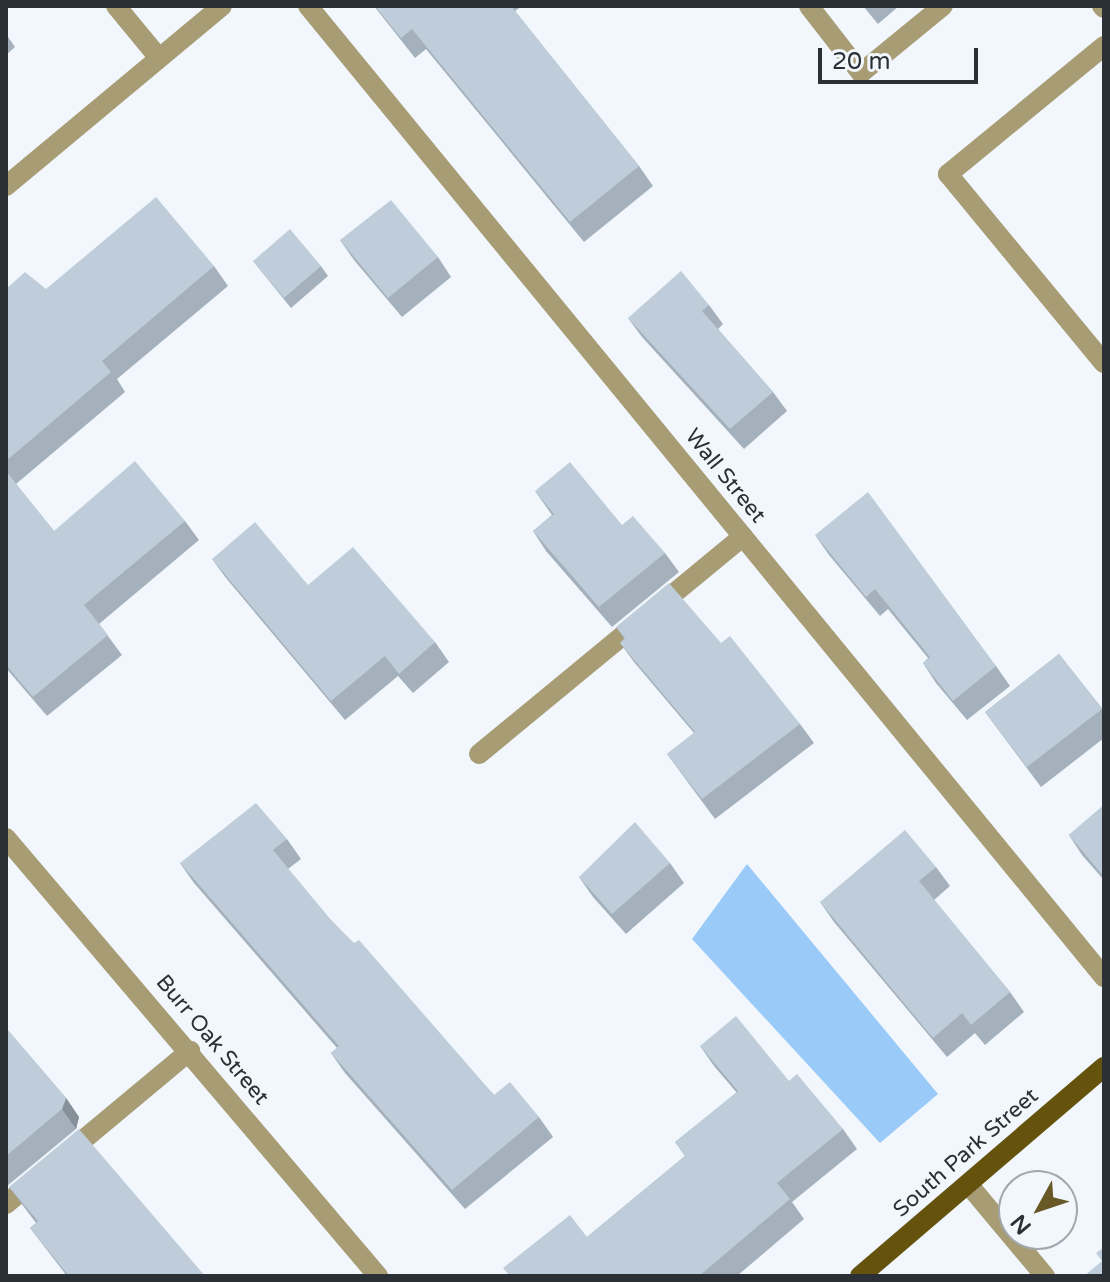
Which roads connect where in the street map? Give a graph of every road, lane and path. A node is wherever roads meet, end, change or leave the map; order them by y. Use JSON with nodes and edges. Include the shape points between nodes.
{"nodes":[{"id":1,"x":116,"y":6,"type":"edge"},
{"id":2,"x":222,"y":6,"type":"edge"},
{"id":3,"x":308,"y":6,"type":"edge"},
{"id":4,"x":809,"y":6,"type":"edge"},
{"id":5,"x":943,"y":6,"type":"edge"},
{"id":6,"x":1104,"y":46,"type":"edge"},
{"id":7,"x":159,"y":58,"type":"junction"},
{"id":8,"x":6,"y":186,"type":"edge"},
{"id":9,"x":1104,"y":363,"type":"edge"},
{"id":10,"x":743,"y":536,"type":"junction"},
{"id":11,"x":479,"y":754,"type":"dead end"},
{"id":12,"x":6,"y":838,"type":"edge"},
{"id":13,"x":1104,"y":977,"type":"edge"},
{"id":14,"x":190,"y":1051,"type":"junction"},
{"id":15,"x":1104,"y":1067,"type":"edge"},
{"id":16,"x":968,"y":1184,"type":"junction"},
{"id":17,"x":6,"y":1204,"type":"edge"},
{"id":18,"x":378,"y":1276,"type":"edge"},
{"id":19,"x":860,"y":1276,"type":"edge"},
{"id":20,"x":1045,"y":1276,"type":"edge"}],
"edges":[{"from":1,"to":7,"type":"street"},
{"from":2,"to":7,"type":"street"},
{"from":3,"to":10,"type":"street","name":"Wall Street"},
{"from":4,"to":5,"type":"street","via":[[861,73]]},
{"from":6,"to":9,"type":"street","via":[[948,174]]},
{"from":7,"to":8,"type":"street"},
{"from":10,"to":11,"type":"street"},
{"from":10,"to":13,"type":"street","name":"Wall Street"},
{"from":12,"to":14,"type":"street","name":"Burr Oak Street"},
{"from":14,"to":17,"type":"street"},
{"from":14,"to":18,"type":"street","name":"Burr Oak Street"},
{"from":15,"to":16,"type":"main road","name":"South Park Street"},
{"from":16,"to":19,"type":"main road","name":"South Park Street"},
{"from":16,"to":20,"type":"street"}]}
